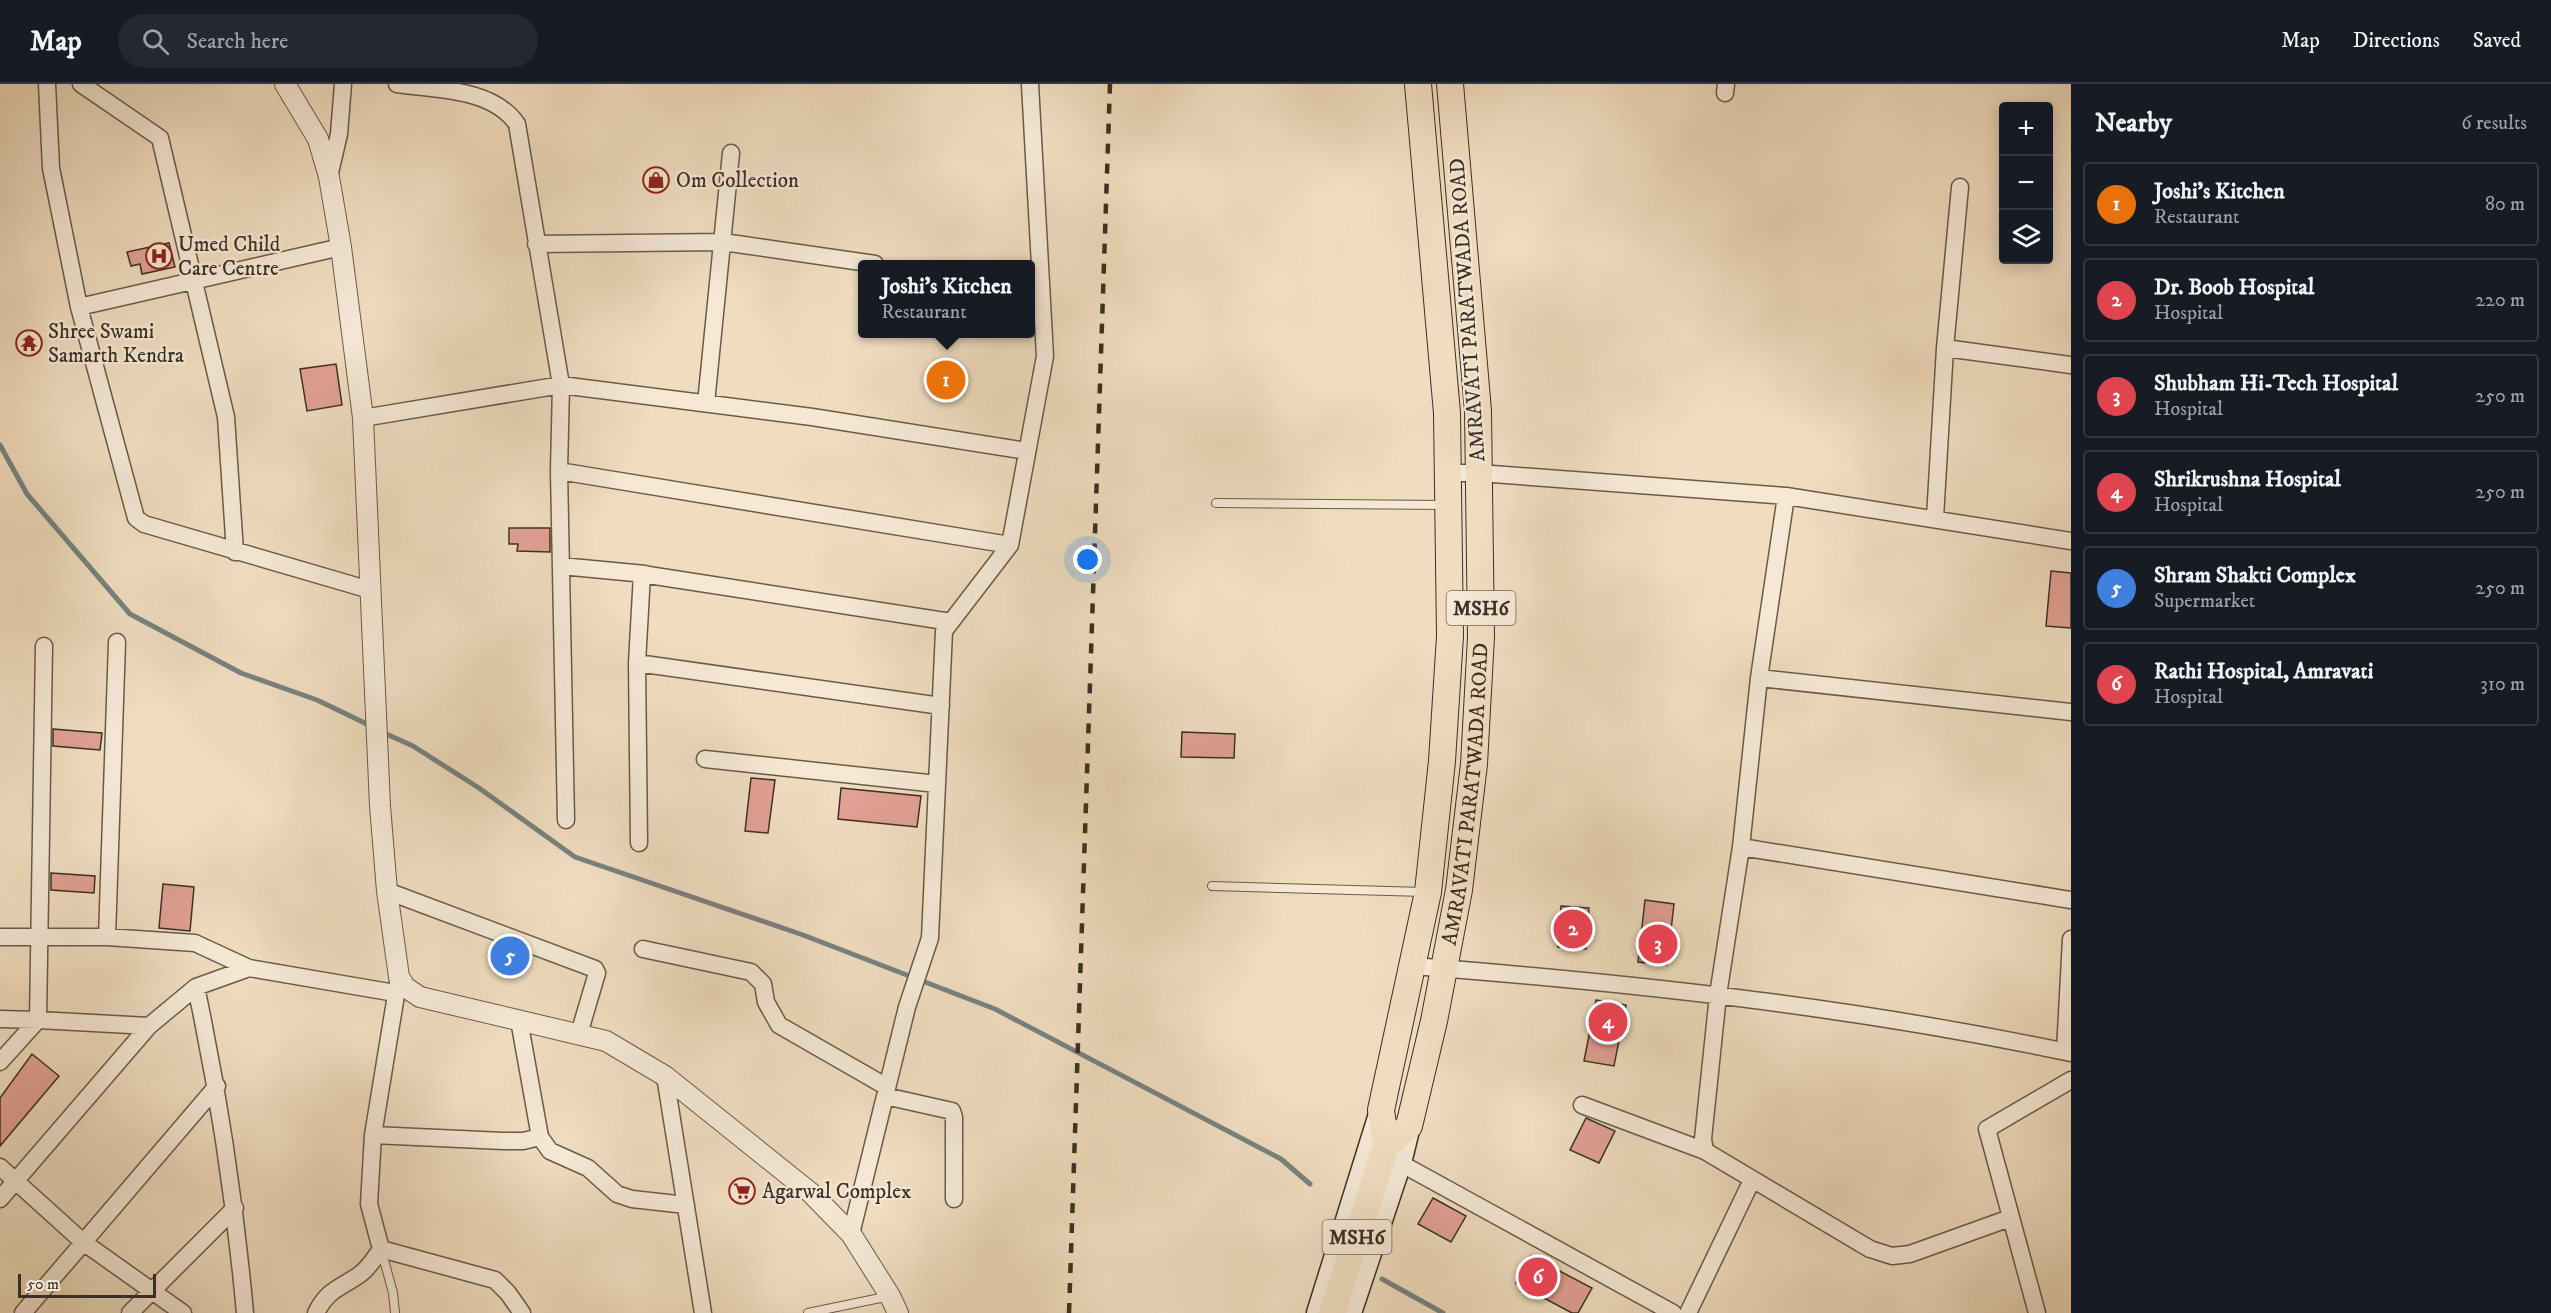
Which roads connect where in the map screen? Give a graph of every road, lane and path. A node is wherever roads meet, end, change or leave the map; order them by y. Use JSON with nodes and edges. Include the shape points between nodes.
{"nodes":[{"id":1,"x":47,"y":84,"type":"edge"},
{"id":2,"x":81,"y":84,"type":"edge"},
{"id":3,"x":285,"y":84,"type":"edge"},
{"id":4,"x":343,"y":84,"type":"edge"},
{"id":5,"x":397,"y":84,"type":"edge"},
{"id":6,"x":1029,"y":84,"type":"edge"},
{"id":7,"x":1418,"y":84,"type":"edge"},
{"id":8,"x":1450,"y":84,"type":"edge"},
{"id":9,"x":731,"y":153,"type":"dead end"},
{"id":10,"x":329,"y":177,"type":"junction"},
{"id":11,"x":1960,"y":187,"type":"dead end"},
{"id":12,"x":723,"y":242,"type":"junction"},
{"id":13,"x":536,"y":244,"type":"junction"},
{"id":14,"x":341,"y":247,"type":"junction"},
{"id":15,"x":858,"y":262,"type":"edge"},
{"id":16,"x":195,"y":280,"type":"junction"},
{"id":17,"x":1036,"y":289,"type":"edge"},
{"id":18,"x":79,"y":307,"type":"junction"},
{"id":19,"x":1945,"y":348,"type":"junction"},
{"id":20,"x":2071,"y":364,"type":"edge"},
{"id":21,"x":561,"y":385,"type":"junction"},
{"id":22,"x":706,"y":403,"type":"junction"},
{"id":23,"x":363,"y":418,"type":"junction"},
{"id":24,"x":1027,"y":451,"type":"junction"},
{"id":25,"x":559,"y":471,"type":"junction"},
{"id":26,"x":1447,"y":473,"type":"junction"},
{"id":27,"x":1479,"y":473,"type":"junction"},
{"id":28,"x":1786,"y":496,"type":"junction"},
{"id":29,"x":1216,"y":503,"type":"dead end"},
{"id":30,"x":1448,"y":505,"type":"junction"},
{"id":31,"x":1935,"y":518,"type":"junction"},
{"id":32,"x":2071,"y":541,"type":"edge"},
{"id":33,"x":1010,"y":545,"type":"junction"},
{"id":34,"x":235,"y":552,"type":"junction"},
{"id":35,"x":561,"y":566,"type":"junction"},
{"id":36,"x":645,"y":574,"type":"junction"},
{"id":37,"x":370,"y":590,"type":"junction"},
{"id":38,"x":951,"y":621,"type":"junction"},
{"id":39,"x":117,"y":642,"type":"dead end"},
{"id":40,"x":44,"y":646,"type":"dead end"},
{"id":41,"x":637,"y":663,"type":"junction"},
{"id":42,"x":1759,"y":678,"type":"junction"},
{"id":43,"x":941,"y":706,"type":"junction"},
{"id":44,"x":2071,"y":712,"type":"edge"},
{"id":45,"x":705,"y":759,"type":"dead end"},
{"id":46,"x":937,"y":784,"type":"junction"},
{"id":47,"x":566,"y":820,"type":"dead end"},
{"id":48,"x":639,"y":843,"type":"dead end"},
{"id":49,"x":1741,"y":847,"type":"junction"},
{"id":50,"x":1212,"y":886,"type":"dead end"},
{"id":51,"x":387,"y":891,"type":"junction"},
{"id":52,"x":1428,"y":892,"type":"junction"},
{"id":53,"x":2071,"y":900,"type":"edge"},
{"id":54,"x":0,"y":937,"type":"edge"},
{"id":55,"x":107,"y":937,"type":"junction"},
{"id":56,"x":40,"y":938,"type":"junction"},
{"id":57,"x":2071,"y":939,"type":"edge"},
{"id":58,"x":643,"y":949,"type":"dead end"},
{"id":59,"x":1413,"y":966,"type":"junction"},
{"id":60,"x":249,"y":968,"type":"junction"},
{"id":61,"x":1444,"y":969,"type":"junction"},
{"id":62,"x":397,"y":985,"type":"junction"},
{"id":63,"x":196,"y":987,"type":"junction"},
{"id":64,"x":1718,"y":995,"type":"junction"},
{"id":65,"x":0,"y":1019,"type":"edge"},
{"id":66,"x":38,"y":1020,"type":"junction"},
{"id":67,"x":519,"y":1020,"type":"junction"},
{"id":68,"x":149,"y":1026,"type":"junction"},
{"id":69,"x":579,"y":1034,"type":"junction"},
{"id":70,"x":2068,"y":1052,"type":"edge"},
{"id":71,"x":0,"y":1062,"type":"edge"},
{"id":72,"x":664,"y":1076,"type":"junction"},
{"id":73,"x":2071,"y":1080,"type":"edge"},
{"id":74,"x":217,"y":1086,"type":"junction"},
{"id":75,"x":886,"y":1092,"type":"junction"},
{"id":76,"x":1582,"y":1105,"type":"dead end"},
{"id":77,"x":1381,"y":1110,"type":"junction"},
{"id":78,"x":373,"y":1135,"type":"junction"},
{"id":79,"x":540,"y":1137,"type":"junction"},
{"id":80,"x":1705,"y":1151,"type":"junction"},
{"id":81,"x":1389,"y":1157,"type":"junction"},
{"id":82,"x":0,"y":1167,"type":"edge"},
{"id":83,"x":1752,"y":1180,"type":"junction"},
{"id":84,"x":15,"y":1181,"type":"junction"},
{"id":85,"x":0,"y":1199,"type":"edge"},
{"id":86,"x":954,"y":1199,"type":"dead end"},
{"id":87,"x":686,"y":1205,"type":"junction"},
{"id":88,"x":235,"y":1208,"type":"junction"},
{"id":89,"x":2010,"y":1218,"type":"junction"},
{"id":90,"x":851,"y":1234,"type":"junction"},
{"id":91,"x":83,"y":1242,"type":"junction"},
{"id":92,"x":381,"y":1249,"type":"junction"},
{"id":93,"x":149,"y":1291,"type":"junction"},
{"id":94,"x":894,"y":1304,"type":"edge"},
{"id":95,"x":23,"y":1313,"type":"edge"},
{"id":96,"x":130,"y":1313,"type":"edge"},
{"id":97,"x":183,"y":1313,"type":"edge"},
{"id":98,"x":245,"y":1313,"type":"edge"},
{"id":99,"x":316,"y":1313,"type":"edge"},
{"id":100,"x":395,"y":1313,"type":"edge"},
{"id":101,"x":522,"y":1313,"type":"edge"},
{"id":102,"x":703,"y":1313,"type":"edge"},
{"id":103,"x":808,"y":1313,"type":"edge"},
{"id":104,"x":1318,"y":1313,"type":"edge"},
{"id":105,"x":1332,"y":1313,"type":"edge"},
{"id":106,"x":1350,"y":1313,"type":"edge"},
{"id":107,"x":1673,"y":1313,"type":"edge"},
{"id":108,"x":1688,"y":1313,"type":"edge"},
{"id":109,"x":2037,"y":1313,"type":"edge"}],
"edges":[{"from":1,"to":18,"type":"street","via":[[51,168]]},
{"from":2,"to":16,"type":"street","via":[[160,138]]},
{"from":3,"to":10,"type":"street","via":[[318,139]]},
{"from":4,"to":10,"type":"street","via":[[339,134]]},
{"from":5,"to":13,"type":"street","via":[[486,98],[508,111],[517,124]]},
{"from":6,"to":17,"type":"street"},
{"from":7,"to":26,"type":"main road","number":"MSH6","via":[[1447,413]]},
{"from":8,"to":27,"type":"main road","name":"AMRAVATI PARATWADA ROAD","number":"MSH6","via":[[1478,411]]},
{"from":9,"to":12,"type":"street"},
{"from":10,"to":14,"type":"street"},
{"from":11,"to":19,"type":"street"},
{"from":12,"to":13,"type":"street"},
{"from":12,"to":15,"type":"street"},
{"from":12,"to":22,"type":"street"},
{"from":13,"to":21,"type":"street"},
{"from":14,"to":16,"type":"street"},
{"from":14,"to":23,"type":"street"},
{"from":16,"to":18,"type":"street"},
{"from":16,"to":34,"type":"street","via":[[226,417]]},
{"from":17,"to":24,"type":"street","via":[[1045,356]]},
{"from":18,"to":34,"type":"street","via":[[136,518],[144,525]]},
{"from":19,"to":20,"type":"street"},
{"from":19,"to":31,"type":"street"},
{"from":21,"to":22,"type":"street"},
{"from":21,"to":23,"type":"street"},
{"from":21,"to":25,"type":"street"},
{"from":22,"to":24,"type":"street"},
{"from":23,"to":37,"type":"street"},
{"from":24,"to":33,"type":"street"},
{"from":25,"to":33,"type":"street"},
{"from":25,"to":35,"type":"street"},
{"from":26,"to":27,"type":"street"},
{"from":26,"to":30,"type":"main road","number":"MSH6"},
{"from":27,"to":28,"type":"street"},
{"from":27,"to":61,"type":"main road","name":"AMRAVATI PARATWADA ROAD","number":"MSH6","via":[[1482,637],[1474,764],[1459,890]]},
{"from":28,"to":31,"type":"street"},
{"from":28,"to":42,"type":"street"},
{"from":29,"to":30,"type":"lane"},
{"from":30,"to":52,"type":"main road","number":"MSH6","via":[[1450,636]]},
{"from":31,"to":32,"type":"street"},
{"from":33,"to":38,"type":"street"},
{"from":34,"to":37,"type":"street"},
{"from":35,"to":36,"type":"street"},
{"from":35,"to":47,"type":"street"},
{"from":36,"to":38,"type":"street"},
{"from":36,"to":41,"type":"street","via":[[640,577]]},
{"from":37,"to":51,"type":"street"},
{"from":38,"to":43,"type":"street","via":[[944,631]]},
{"from":39,"to":55,"type":"street"},
{"from":40,"to":56,"type":"street"},
{"from":41,"to":43,"type":"street"},
{"from":41,"to":48,"type":"street"},
{"from":42,"to":44,"type":"street"},
{"from":42,"to":49,"type":"street"},
{"from":43,"to":46,"type":"street"},
{"from":45,"to":46,"type":"street"},
{"from":46,"to":75,"type":"street","via":[[930,938],[907,1007]]},
{"from":49,"to":53,"type":"street"},
{"from":49,"to":64,"type":"street"},
{"from":50,"to":52,"type":"lane"},
{"from":51,"to":62,"type":"street"},
{"from":51,"to":69,"type":"street","via":[[595,969]]},
{"from":52,"to":59,"type":"main road","number":"MSH6"},
{"from":54,"to":56,"type":"street"},
{"from":55,"to":56,"type":"street"},
{"from":55,"to":60,"type":"street","via":[[195,943]]},
{"from":56,"to":66,"type":"street"},
{"from":57,"to":70,"type":"street"},
{"from":58,"to":75,"type":"street","via":[[751,972],[763,984],[769,1009],[779,1025]]},
{"from":59,"to":61,"type":"street"},
{"from":59,"to":77,"type":"main road","number":"MSH6"},
{"from":60,"to":62,"type":"street"},
{"from":60,"to":63,"type":"street"},
{"from":61,"to":64,"type":"street"},
{"from":61,"to":81,"type":"main road","name":"AMRAVATI PARATWADA ROAD","number":"MSH6","via":[[1409,1126]]},
{"from":62,"to":67,"type":"street","via":[[420,998]]},
{"from":62,"to":78,"type":"street"},
{"from":63,"to":68,"type":"street"},
{"from":63,"to":74,"type":"street"},
{"from":64,"to":70,"type":"street","via":[[1970,1032]]},
{"from":64,"to":80,"type":"street"},
{"from":65,"to":66,"type":"street"},
{"from":66,"to":68,"type":"street"},
{"from":66,"to":71,"type":"street"},
{"from":67,"to":69,"type":"street"},
{"from":67,"to":79,"type":"street"},
{"from":68,"to":84,"type":"street"},
{"from":69,"to":72,"type":"street","via":[[606,1041]]},
{"from":72,"to":87,"type":"street"},
{"from":72,"to":90,"type":"street","via":[[811,1193]]},
{"from":73,"to":89,"type":"street","via":[[1987,1129]]},
{"from":74,"to":88,"type":"street"},
{"from":74,"to":91,"type":"street"},
{"from":75,"to":86,"type":"street","via":[[952,1111]]},
{"from":75,"to":90,"type":"street"},
{"from":76,"to":80,"type":"street"},
{"from":77,"to":81,"type":"main road","number":"MSH6"},
{"from":77,"to":104,"type":"main road","number":"MSH6"},
{"from":78,"to":79,"type":"street","via":[[503,1142]]},
{"from":78,"to":92,"type":"street","via":[[369,1204]]},
{"from":79,"to":87,"type":"street","via":[[550,1151],[588,1168],[616,1194]]},
{"from":80,"to":83,"type":"street"},
{"from":81,"to":105,"type":"main road","number":"MSH6"},
{"from":81,"to":106,"type":"main road","number":"MSH6"},
{"from":81,"to":107,"type":"street"},
{"from":82,"to":84,"type":"street"},
{"from":83,"to":89,"type":"street","via":[[1870,1249],[1892,1256],[1910,1254]]},
{"from":83,"to":108,"type":"street"},
{"from":84,"to":85,"type":"street"},
{"from":84,"to":91,"type":"street"},
{"from":87,"to":102,"type":"street"},
{"from":88,"to":93,"type":"street"},
{"from":88,"to":98,"type":"street"},
{"from":89,"to":109,"type":"street"},
{"from":90,"to":94,"type":"street"},
{"from":91,"to":93,"type":"street"},
{"from":91,"to":95,"type":"street"},
{"from":92,"to":99,"type":"street","via":[[360,1275],[329,1293]]},
{"from":92,"to":100,"type":"lane"},
{"from":92,"to":101,"type":"street","via":[[495,1280]]},
{"from":93,"to":96,"type":"street"},
{"from":93,"to":97,"type":"street"},
{"from":94,"to":103,"type":"lane"}]}
